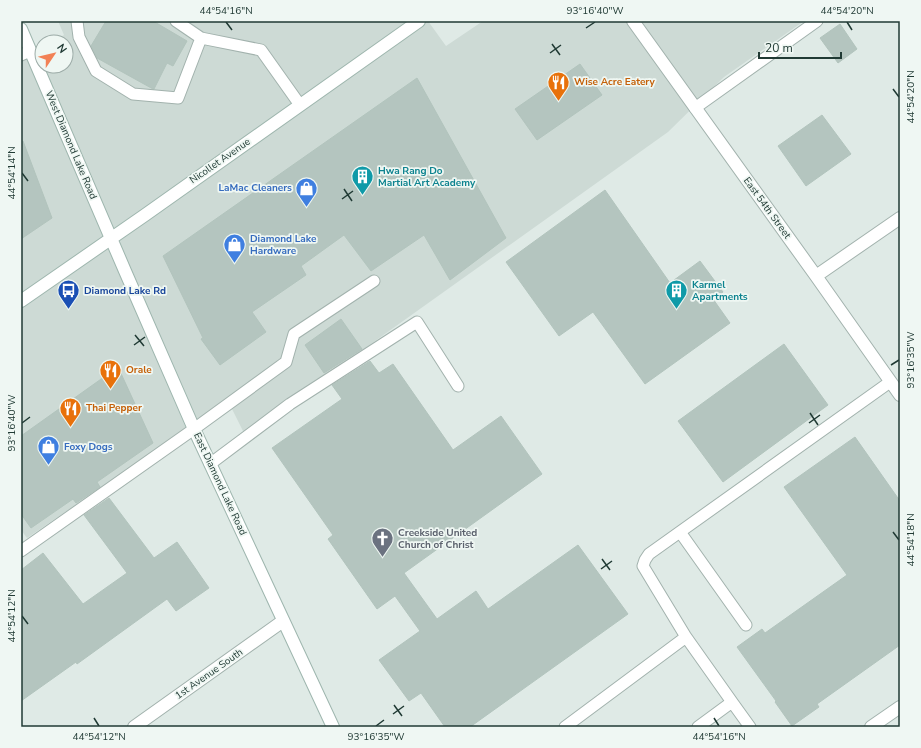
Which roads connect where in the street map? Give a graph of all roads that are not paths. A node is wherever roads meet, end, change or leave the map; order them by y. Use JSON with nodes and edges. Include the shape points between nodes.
{"nodes":[{"id":1,"x":77,"y":21,"type":"edge"},
{"id":2,"x":176,"y":21,"type":"edge"},
{"id":3,"x":419,"y":21,"type":"edge"},
{"id":4,"x":633,"y":21,"type":"edge"},
{"id":5,"x":817,"y":21,"type":"edge"},
{"id":6,"x":21,"y":29,"type":"edge"},
{"id":7,"x":201,"y":38,"type":"junction"},
{"id":8,"x":26,"y":53,"type":"edge"},
{"id":9,"x":300,"y":105,"type":"junction"},
{"id":10,"x":695,"y":108,"type":"junction"},
{"id":11,"x":900,"y":218,"type":"edge"},
{"id":12,"x":111,"y":238,"type":"junction"},
{"id":13,"x":816,"y":276,"type":"junction"},
{"id":14,"x":374,"y":281,"type":"dead end"},
{"id":15,"x":21,"y":301,"type":"edge"},
{"id":16,"x":890,"y":382,"type":"junction"},
{"id":17,"x":458,"y":386,"type":"dead end"},
{"id":18,"x":900,"y":395,"type":"edge"},
{"id":19,"x":194,"y":429,"type":"junction"},
{"id":20,"x":210,"y":464,"type":"junction"},
{"id":21,"x":680,"y":532,"type":"junction"},
{"id":22,"x":21,"y":551,"type":"edge"},
{"id":23,"x":283,"y":621,"type":"junction"},
{"id":24,"x":746,"y":625,"type":"dead end"},
{"id":25,"x":686,"y":637,"type":"junction"},
{"id":26,"x":732,"y":702,"type":"junction"},
{"id":27,"x":900,"y":707,"type":"edge"},
{"id":28,"x":134,"y":727,"type":"edge"},
{"id":29,"x":333,"y":727,"type":"edge"},
{"id":30,"x":565,"y":727,"type":"edge"},
{"id":31,"x":698,"y":727,"type":"edge"},
{"id":32,"x":750,"y":727,"type":"edge"},
{"id":33,"x":871,"y":727,"type":"edge"}],
"edges":[{"from":1,"to":7,"type":"lane","via":[[79,37],[96,71],[133,94],[178,98]]},
{"from":2,"to":7,"type":"lane"},
{"from":3,"to":9,"type":"street","name":"Nicollet Avenue"},
{"from":4,"to":10,"type":"street","name":"East 54th Street"},
{"from":5,"to":10,"type":"lane"},
{"from":6,"to":8,"type":"street","name":"West Diamond Lake Road"},
{"from":7,"to":9,"type":"lane","via":[[260,50]]},
{"from":8,"to":12,"type":"street","name":"West Diamond Lake Road"},
{"from":9,"to":12,"type":"street","name":"Nicollet Avenue"},
{"from":10,"to":13,"type":"street","name":"East 54th Street"},
{"from":11,"to":13,"type":"street"},
{"from":12,"to":15,"type":"street","name":"Nicollet Avenue"},
{"from":12,"to":19,"type":"street","name":"East Diamond Lake Road"},
{"from":13,"to":16,"type":"street","name":"East 54th Street"},
{"from":14,"to":19,"type":"lane","via":[[294,334],[286,362]]},
{"from":16,"to":18,"type":"street","name":"East 54th Street"},
{"from":16,"to":21,"type":"lane"},
{"from":17,"to":20,"type":"lane","via":[[417,322],[290,404]]},
{"from":19,"to":20,"type":"street","name":"East Diamond Lake Road"},
{"from":19,"to":22,"type":"lane"},
{"from":20,"to":23,"type":"street","name":"East Diamond Lake Road"},
{"from":21,"to":24,"type":"lane"},
{"from":21,"to":25,"type":"lane","via":[[649,554],[643,566]]},
{"from":23,"to":28,"type":"street","name":"1st Avenue South"},
{"from":23,"to":29,"type":"street","name":"East Diamond Lake Road"},
{"from":25,"to":26,"type":"lane"},
{"from":25,"to":30,"type":"lane"},
{"from":26,"to":31,"type":"lane"},
{"from":26,"to":32,"type":"lane"},
{"from":27,"to":33,"type":"street"}]}
